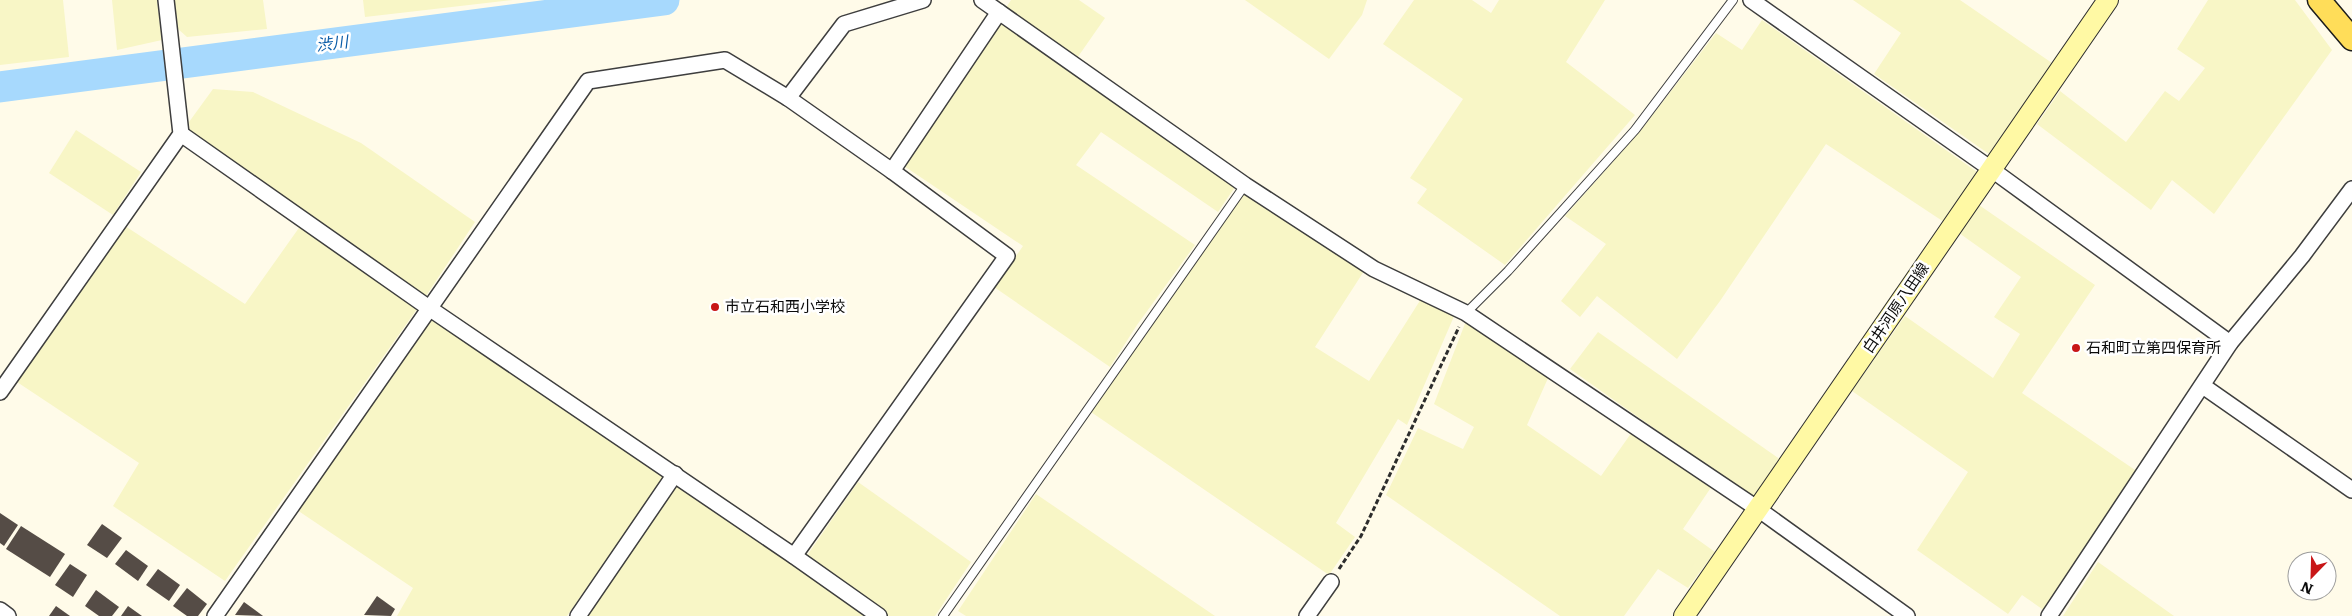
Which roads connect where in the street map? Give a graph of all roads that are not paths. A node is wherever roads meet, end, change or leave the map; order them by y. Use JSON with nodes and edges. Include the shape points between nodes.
{"nodes":[{"id":1,"x":166,"y":0,"type":"edge"},
{"id":2,"x":923,"y":0,"type":"edge"},
{"id":3,"x":982,"y":0,"type":"edge"},
{"id":4,"x":1734,"y":0,"type":"edge"},
{"id":5,"x":1751,"y":0,"type":"edge"},
{"id":6,"x":2108,"y":0,"type":"edge"},
{"id":7,"x":2319,"y":0,"type":"edge"},
{"id":8,"x":998,"y":12,"type":"junction"},
{"id":9,"x":2352,"y":39,"type":"edge"},
{"id":10,"x":788,"y":98,"type":"junction"},
{"id":11,"x":182,"y":134,"type":"junction"},
{"id":12,"x":1991,"y":169,"type":"junction"},
{"id":13,"x":892,"y":171,"type":"junction"},
{"id":14,"x":1245,"y":185,"type":"junction"},
{"id":15,"x":2352,"y":189,"type":"edge"},
{"id":16,"x":429,"y":308,"type":"junction"},
{"id":17,"x":1466,"y":312,"type":"junction"},
{"id":18,"x":2230,"y":343,"type":"junction"},
{"id":19,"x":2203,"y":386,"type":"junction"},
{"id":20,"x":0,"y":392,"type":"edge"},
{"id":21,"x":675,"y":474,"type":"junction"},
{"id":22,"x":2352,"y":490,"type":"edge"},
{"id":23,"x":1758,"y":509,"type":"junction"},
{"id":24,"x":794,"y":556,"type":"junction"},
{"id":25,"x":1331,"y":582,"type":"road end"},
{"id":26,"x":0,"y":610,"type":"edge"},
{"id":27,"x":8,"y":616,"type":"edge"},
{"id":28,"x":214,"y":616,"type":"edge"},
{"id":29,"x":578,"y":616,"type":"edge"},
{"id":30,"x":879,"y":616,"type":"edge"},
{"id":31,"x":943,"y":616,"type":"edge"},
{"id":32,"x":1307,"y":616,"type":"edge"},
{"id":33,"x":1684,"y":616,"type":"edge"},
{"id":34,"x":1908,"y":616,"type":"edge"},
{"id":35,"x":2050,"y":616,"type":"edge"}],
"edges":[{"from":1,"to":11,"type":"street"},
{"from":2,"to":10,"type":"street","via":[[844,24]]},
{"from":3,"to":8,"type":"street"},
{"from":4,"to":17,"type":"lane","via":[[1635,130],[1508,271]]},
{"from":5,"to":12,"type":"street"},
{"from":6,"to":12,"type":"main road","name":"白井河原八田線"},
{"from":7,"to":9,"type":"main road"},
{"from":8,"to":13,"type":"street"},
{"from":8,"to":14,"type":"street"},
{"from":10,"to":13,"type":"street"},
{"from":10,"to":16,"type":"street","via":[[725,60],[588,80]]},
{"from":11,"to":16,"type":"street"},
{"from":11,"to":20,"type":"street"},
{"from":12,"to":18,"type":"street"},
{"from":12,"to":23,"type":"main road","name":"白井河原八田線"},
{"from":13,"to":24,"type":"street","via":[[1008,256]]},
{"from":14,"to":17,"type":"street","via":[[1374,269]]},
{"from":14,"to":31,"type":"lane"},
{"from":15,"to":18,"type":"street"},
{"from":16,"to":21,"type":"street"},
{"from":16,"to":28,"type":"street"},
{"from":17,"to":23,"type":"street"},
{"from":18,"to":19,"type":"street"},
{"from":19,"to":22,"type":"street"},
{"from":19,"to":35,"type":"street"},
{"from":21,"to":24,"type":"street"},
{"from":21,"to":29,"type":"street"},
{"from":23,"to":33,"type":"main road","name":"白井河原八田線"},
{"from":23,"to":34,"type":"street"},
{"from":24,"to":30,"type":"street"},
{"from":25,"to":32,"type":"street"},
{"from":26,"to":27,"type":"street"}]}
